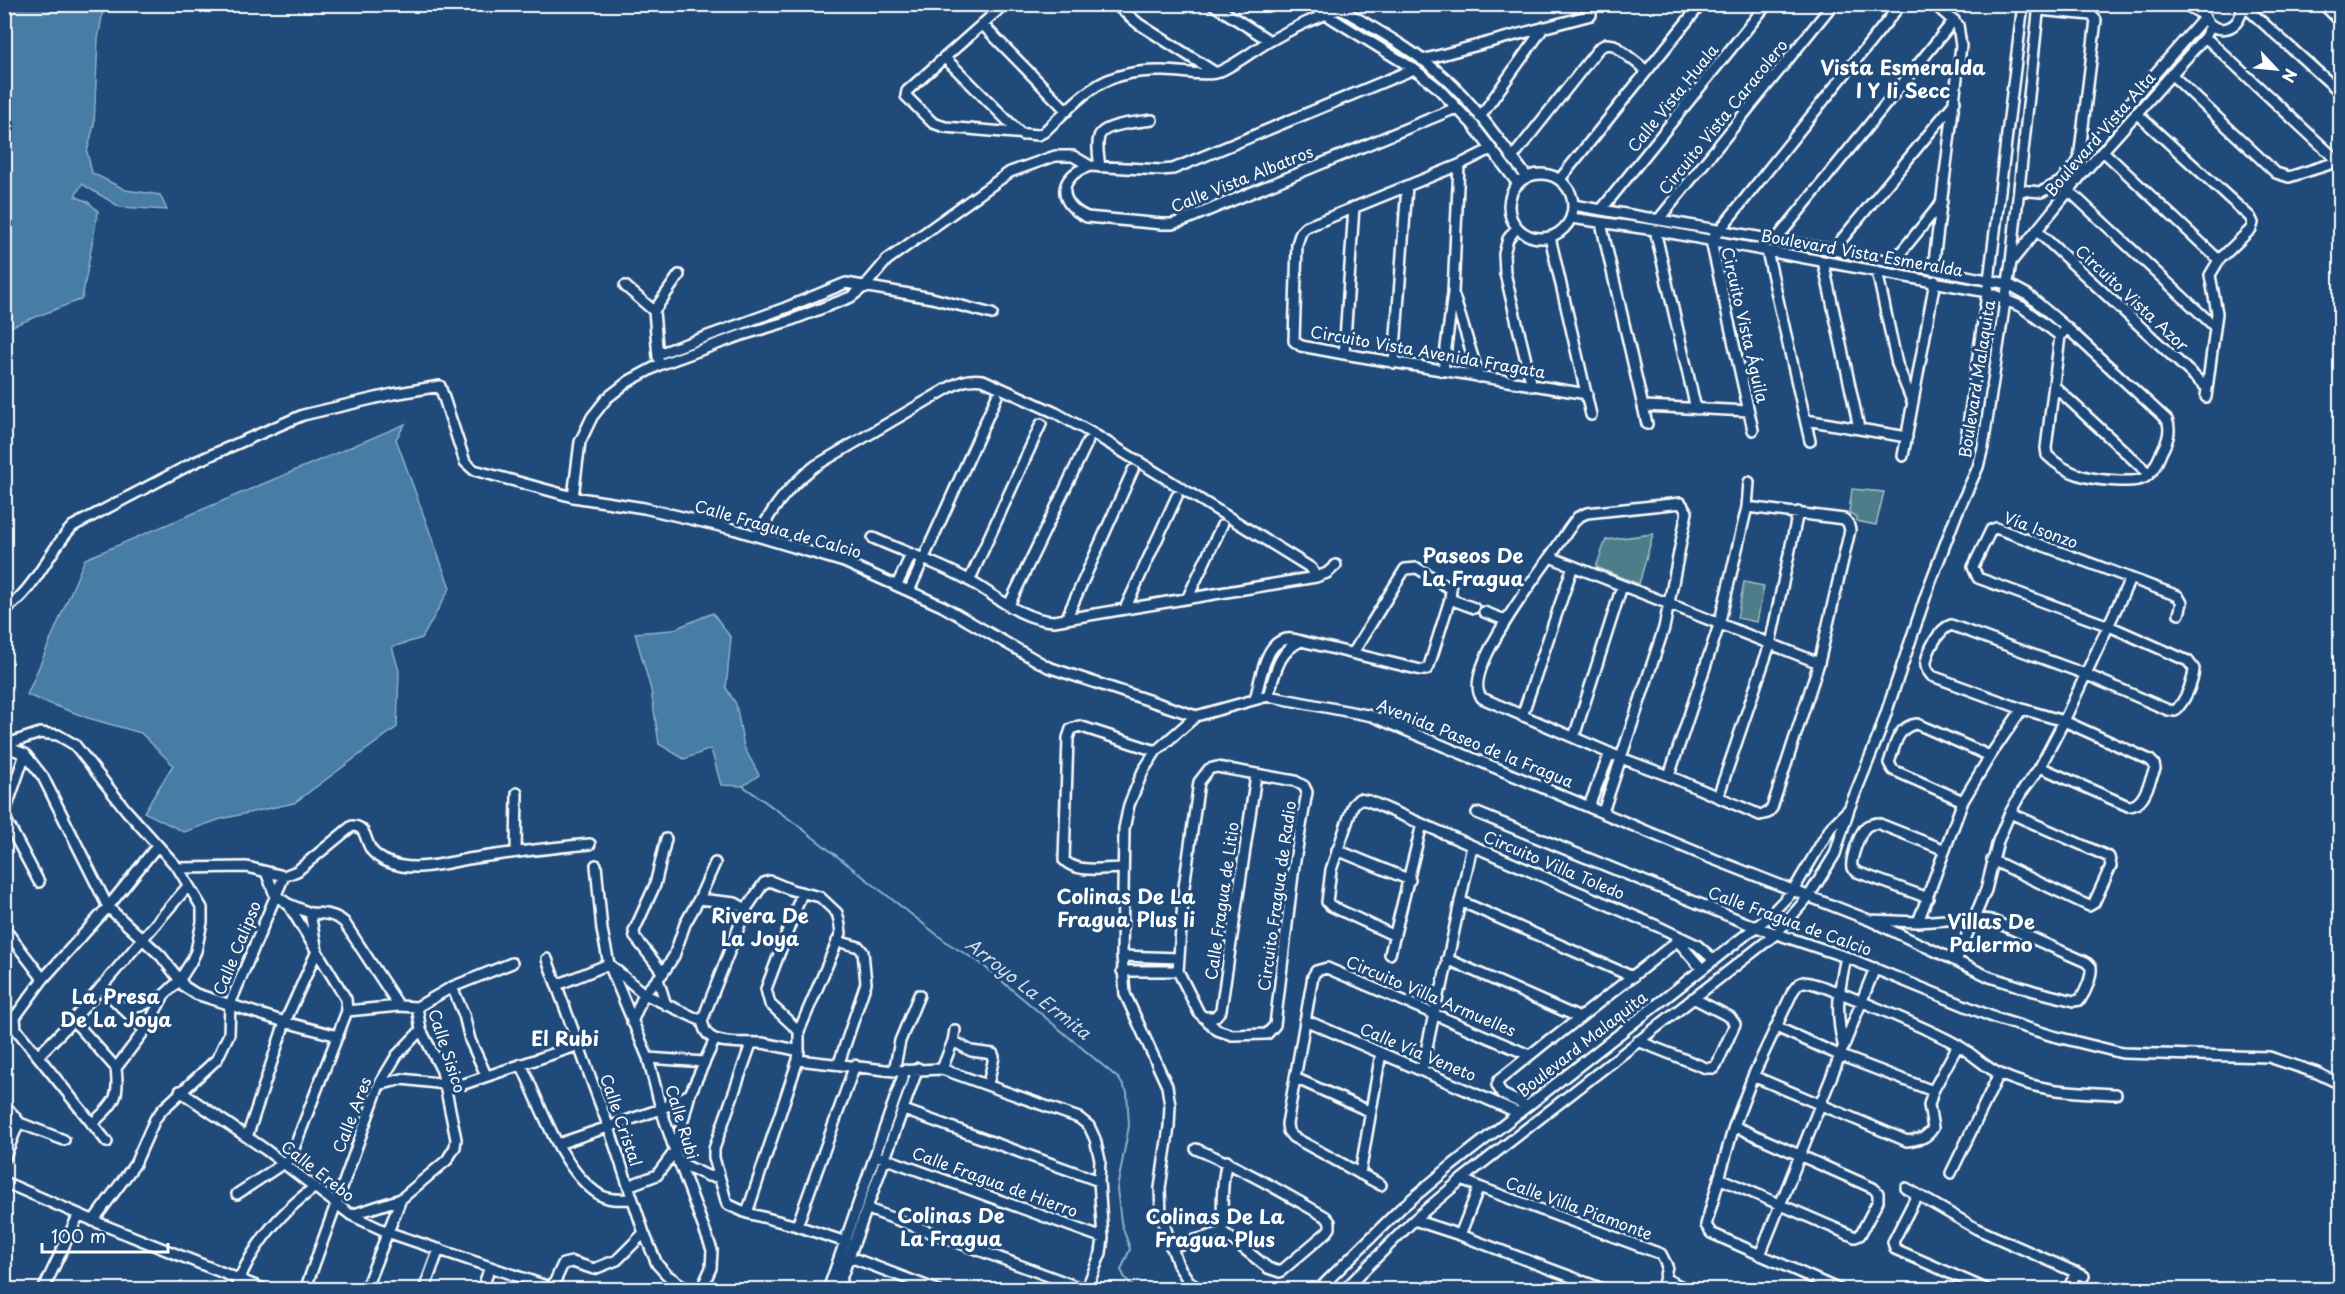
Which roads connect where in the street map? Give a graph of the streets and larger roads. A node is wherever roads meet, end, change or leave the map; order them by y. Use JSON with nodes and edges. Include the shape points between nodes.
{"nodes":[{"id":1,"x":1005,"y":4,"type":"edge"},
{"id":2,"x":1115,"y":4,"type":"edge"},
{"id":3,"x":1212,"y":4,"type":"edge"},
{"id":4,"x":1309,"y":4,"type":"edge"},
{"id":5,"x":1353,"y":4,"type":"edge"},
{"id":6,"x":1701,"y":4,"type":"edge"},
{"id":7,"x":1767,"y":4,"type":"edge"},
{"id":8,"x":1833,"y":4,"type":"edge"},
{"id":9,"x":1901,"y":4,"type":"edge"},
{"id":10,"x":1934,"y":4,"type":"edge"},
{"id":11,"x":2023,"y":4,"type":"edge"},
{"id":12,"x":2184,"y":4,"type":"edge"},
{"id":13,"x":2242,"y":4,"type":"edge"},
{"id":14,"x":2323,"y":4,"type":"edge"},
{"id":15,"x":1337,"y":7,"type":"edge"},
{"id":16,"x":2039,"y":8,"type":"edge"},
{"id":17,"x":1325,"y":14,"type":"junction"},
{"id":18,"x":1591,"y":15,"type":"dead end"},
{"id":19,"x":2205,"y":15,"type":"edge"},
{"id":20,"x":1954,"y":20,"type":"junction"},
{"id":21,"x":2340,"y":21,"type":"edge"},
{"id":22,"x":982,"y":24,"type":"junction"},
{"id":23,"x":1544,"y":27,"type":"junction"},
{"id":24,"x":2205,"y":37,"type":"junction"},
{"id":25,"x":1270,"y":41,"type":"junction"},
{"id":26,"x":944,"y":57,"type":"junction"},
{"id":27,"x":1422,"y":60,"type":"junction"},
{"id":28,"x":1414,"y":69,"type":"junction"},
{"id":29,"x":1647,"y":71,"type":"junction"},
{"id":30,"x":1216,"y":73,"type":"junction"},
{"id":31,"x":2171,"y":74,"type":"junction"},
{"id":32,"x":2340,"y":92,"type":"edge"},
{"id":33,"x":1955,"y":102,"type":"junction"},
{"id":34,"x":1456,"y":108,"type":"junction"},
{"id":35,"x":1067,"y":111,"type":"junction"},
{"id":36,"x":2136,"y":113,"type":"junction"},
{"id":37,"x":1480,"y":117,"type":"junction"},
{"id":38,"x":1152,"y":120,"type":"dead end"},
{"id":39,"x":1022,"y":135,"type":"junction"},
{"id":40,"x":1491,"y":149,"type":"junction"},
{"id":41,"x":2103,"y":151,"type":"junction"},
{"id":42,"x":1512,"y":158,"type":"junction"},
{"id":43,"x":2078,"y":159,"type":"junction"},
{"id":44,"x":2339,"y":162,"type":"edge"},
{"id":45,"x":1459,"y":165,"type":"junction"},
{"id":46,"x":1095,"y":166,"type":"junction"},
{"id":47,"x":2084,"y":172,"type":"junction"},
{"id":48,"x":1527,"y":177,"type":"junction"},
{"id":49,"x":1560,"y":179,"type":"junction"},
{"id":50,"x":2060,"y":182,"type":"junction"},
{"id":51,"x":1518,"y":184,"type":"junction"},
{"id":52,"x":1407,"y":186,"type":"junction"},
{"id":53,"x":2019,"y":190,"type":"junction"},
{"id":54,"x":2069,"y":191,"type":"junction"},
{"id":55,"x":1943,"y":200,"type":"junction"},
{"id":56,"x":1574,"y":205,"type":"junction"},
{"id":57,"x":1354,"y":207,"type":"junction"},
{"id":58,"x":1601,"y":210,"type":"junction"},
{"id":59,"x":1571,"y":218,"type":"junction"},
{"id":60,"x":1659,"y":219,"type":"junction"},
{"id":61,"x":1601,"y":223,"type":"junction"},
{"id":62,"x":1517,"y":227,"type":"junction"},
{"id":63,"x":1655,"y":230,"type":"junction"},
{"id":64,"x":1718,"y":230,"type":"junction"},
{"id":65,"x":2037,"y":231,"type":"junction"},
{"id":66,"x":1550,"y":237,"type":"junction"},
{"id":67,"x":1711,"y":241,"type":"junction"},
{"id":68,"x":1775,"y":241,"type":"junction"},
{"id":69,"x":1833,"y":250,"type":"junction"},
{"id":70,"x":1767,"y":251,"type":"junction"},
{"id":71,"x":2219,"y":260,"type":"junction"},
{"id":72,"x":1823,"y":261,"type":"junction"},
{"id":73,"x":1893,"y":262,"type":"junction"},
{"id":74,"x":2011,"y":262,"type":"junction"},
{"id":75,"x":1933,"y":269,"type":"junction"},
{"id":76,"x":1877,"y":271,"type":"junction"},
{"id":77,"x":679,"y":275,"type":"dead end"},
{"id":78,"x":1989,"y":280,"type":"junction"},
{"id":79,"x":1935,"y":281,"type":"junction"},
{"id":80,"x":2008,"y":284,"type":"junction"},
{"id":81,"x":625,"y":286,"type":"dead end"},
{"id":82,"x":865,"y":286,"type":"junction"},
{"id":83,"x":1987,"y":292,"type":"junction"},
{"id":84,"x":1453,"y":293,"type":"junction"},
{"id":85,"x":2005,"y":299,"type":"junction"},
{"id":86,"x":654,"y":311,"type":"junction"},
{"id":87,"x":992,"y":314,"type":"dead end"},
{"id":88,"x":2215,"y":327,"type":"junction"},
{"id":89,"x":2067,"y":328,"type":"junction"},
{"id":90,"x":2060,"y":336,"type":"junction"},
{"id":91,"x":658,"y":354,"type":"junction"},
{"id":92,"x":1344,"y":354,"type":"junction"},
{"id":93,"x":1394,"y":363,"type":"junction"},
{"id":94,"x":659,"y":365,"type":"junction"},
{"id":95,"x":1443,"y":371,"type":"junction"},
{"id":96,"x":1479,"y":377,"type":"junction"},
{"id":97,"x":1532,"y":386,"type":"junction"},
{"id":98,"x":2054,"y":386,"type":"junction"},
{"id":99,"x":1587,"y":394,"type":"junction"},
{"id":100,"x":997,"y":396,"type":"dead end"},
{"id":101,"x":1913,"y":403,"type":"junction"},
{"id":102,"x":1644,"y":406,"type":"junction"},
{"id":103,"x":1696,"y":409,"type":"junction"},
{"id":104,"x":1749,"y":411,"type":"junction"},
{"id":105,"x":1591,"y":415,"type":"dead end"},
{"id":106,"x":1806,"y":420,"type":"junction"},
{"id":107,"x":1041,"y":424,"type":"dead end"},
{"id":108,"x":1647,"y":424,"type":"dead end"},
{"id":109,"x":1859,"y":428,"type":"junction"},
{"id":110,"x":1754,"y":430,"type":"dead end"},
{"id":111,"x":1907,"y":437,"type":"junction"},
{"id":112,"x":1088,"y":441,"type":"dead end"},
{"id":113,"x":1810,"y":441,"type":"dead end"},
{"id":114,"x":1965,"y":446,"type":"dead end"},
{"id":115,"x":1903,"y":456,"type":"dead end"},
{"id":116,"x":1133,"y":470,"type":"dead end"},
{"id":117,"x":2149,"y":474,"type":"junction"},
{"id":118,"x":1749,"y":482,"type":"dead end"},
{"id":119,"x":573,"y":496,"type":"junction"},
{"id":120,"x":1177,"y":496,"type":"dead end"},
{"id":121,"x":1747,"y":507,"type":"junction"},
{"id":122,"x":1798,"y":512,"type":"junction"},
{"id":123,"x":1222,"y":525,"type":"dead end"},
{"id":124,"x":759,"y":536,"type":"junction"},
{"id":125,"x":873,"y":538,"type":"dead end"},
{"id":126,"x":911,"y":555,"type":"junction"},
{"id":127,"x":1550,"y":557,"type":"junction"},
{"id":128,"x":923,"y":559,"type":"junction"},
{"id":129,"x":1336,"y":565,"type":"dead end"},
{"id":130,"x":1572,"y":566,"type":"junction"},
{"id":131,"x":1316,"y":576,"type":"junction"},
{"id":132,"x":2130,"y":579,"type":"junction"},
{"id":133,"x":969,"y":581,"type":"junction"},
{"id":134,"x":897,"y":585,"type":"junction"},
{"id":135,"x":1622,"y":586,"type":"junction"},
{"id":136,"x":909,"y":591,"type":"junction"},
{"id":137,"x":1188,"y":597,"type":"junction"},
{"id":138,"x":1450,"y":599,"type":"junction"},
{"id":139,"x":1670,"y":603,"type":"junction"},
{"id":140,"x":1009,"y":605,"type":"junction"},
{"id":141,"x":1125,"y":609,"type":"junction"},
{"id":142,"x":4,"y":610,"type":"edge"},
{"id":143,"x":2179,"y":614,"type":"dead end"},
{"id":144,"x":1066,"y":619,"type":"junction"},
{"id":145,"x":1504,"y":620,"type":"junction"},
{"id":146,"x":1719,"y":625,"type":"junction"},
{"id":147,"x":2109,"y":626,"type":"junction"},
{"id":148,"x":1301,"y":641,"type":"junction"},
{"id":149,"x":1770,"y":644,"type":"junction"},
{"id":150,"x":1353,"y":653,"type":"junction"},
{"id":151,"x":1819,"y":663,"type":"junction"},
{"id":152,"x":2085,"y":674,"type":"junction"},
{"id":153,"x":1268,"y":696,"type":"junction"},
{"id":154,"x":1256,"y":699,"type":"junction"},
{"id":155,"x":2022,"y":709,"type":"junction"},
{"id":156,"x":1196,"y":716,"type":"junction"},
{"id":157,"x":1522,"y":716,"type":"junction"},
{"id":158,"x":2064,"y":721,"type":"junction"},
{"id":159,"x":1574,"y":737,"type":"junction"},
{"id":160,"x":4,"y":745,"type":"edge"},
{"id":161,"x":1156,"y":751,"type":"junction"},
{"id":162,"x":1610,"y":753,"type":"junction"},
{"id":163,"x":25,"y":754,"type":"junction"},
{"id":164,"x":1990,"y":756,"type":"junction"},
{"id":165,"x":1620,"y":758,"type":"junction"},
{"id":166,"x":2040,"y":767,"type":"junction"},
{"id":167,"x":1256,"y":774,"type":"junction"},
{"id":168,"x":1669,"y":776,"type":"junction"},
{"id":169,"x":517,"y":793,"type":"dead end"},
{"id":170,"x":1718,"y":797,"type":"junction"},
{"id":171,"x":1963,"y":801,"type":"junction"},
{"id":172,"x":1589,"y":806,"type":"junction"},
{"id":173,"x":1849,"y":809,"type":"junction"},
{"id":174,"x":1603,"y":812,"type":"junction"},
{"id":175,"x":1477,"y":813,"type":"dead end"},
{"id":176,"x":2010,"y":813,"type":"junction"},
{"id":177,"x":4,"y":816,"type":"edge"},
{"id":178,"x":1422,"y":824,"type":"junction"},
{"id":179,"x":666,"y":839,"type":"dead end"},
{"id":180,"x":590,"y":844,"type":"dead end"},
{"id":181,"x":157,"y":846,"type":"junction"},
{"id":182,"x":1472,"y":846,"type":"junction"},
{"id":183,"x":1337,"y":850,"type":"junction"},
{"id":184,"x":1945,"y":850,"type":"junction"},
{"id":185,"x":516,"y":852,"type":"junction"},
{"id":186,"x":1992,"y":860,"type":"junction"},
{"id":187,"x":715,"y":864,"type":"dead end"},
{"id":188,"x":596,"y":865,"type":"dead end"},
{"id":189,"x":178,"y":868,"type":"junction"},
{"id":190,"x":1123,"y":868,"type":"junction"},
{"id":191,"x":266,"y":872,"type":"junction"},
{"id":192,"x":284,"y":876,"type":"junction"},
{"id":193,"x":1410,"y":880,"type":"junction"},
{"id":194,"x":39,"y":882,"type":"dead end"},
{"id":195,"x":188,"y":886,"type":"junction"},
{"id":196,"x":1793,"y":891,"type":"junction"},
{"id":197,"x":802,"y":892,"type":"junction"},
{"id":198,"x":275,"y":895,"type":"junction"},
{"id":199,"x":1809,"y":896,"type":"junction"},
{"id":200,"x":1928,"y":898,"type":"junction"},
{"id":201,"x":699,"y":899,"type":"junction"},
{"id":202,"x":1460,"y":901,"type":"junction"},
{"id":203,"x":288,"y":904,"type":"junction"},
{"id":204,"x":108,"y":907,"type":"junction"},
{"id":205,"x":746,"y":909,"type":"junction"},
{"id":206,"x":310,"y":913,"type":"junction"},
{"id":207,"x":1974,"y":918,"type":"junction"},
{"id":208,"x":1869,"y":920,"type":"junction"},
{"id":209,"x":1918,"y":922,"type":"junction"},
{"id":210,"x":1756,"y":927,"type":"junction"},
{"id":211,"x":4,"y":928,"type":"edge"},
{"id":212,"x":1776,"y":934,"type":"junction"},
{"id":213,"x":1395,"y":936,"type":"junction"},
{"id":214,"x":839,"y":937,"type":"junction"},
{"id":215,"x":1678,"y":938,"type":"junction"},
{"id":216,"x":142,"y":940,"type":"junction"},
{"id":217,"x":317,"y":951,"type":"junction"},
{"id":218,"x":1390,"y":954,"type":"dead end"},
{"id":219,"x":1122,"y":956,"type":"junction"},
{"id":220,"x":1846,"y":957,"type":"junction"},
{"id":221,"x":1178,"y":958,"type":"junction"},
{"id":222,"x":547,"y":959,"type":"dead end"},
{"id":223,"x":1447,"y":959,"type":"junction"},
{"id":224,"x":1714,"y":960,"type":"junction"},
{"id":225,"x":1956,"y":961,"type":"junction"},
{"id":226,"x":512,"y":963,"type":"dead end"},
{"id":227,"x":609,"y":964,"type":"junction"},
{"id":228,"x":1875,"y":968,"type":"junction"},
{"id":229,"x":1702,"y":969,"type":"junction"},
{"id":230,"x":1178,"y":970,"type":"junction"},
{"id":231,"x":1122,"y":971,"type":"junction"},
{"id":232,"x":661,"y":976,"type":"junction"},
{"id":233,"x":1633,"y":977,"type":"junction"},
{"id":234,"x":43,"y":979,"type":"junction"},
{"id":235,"x":179,"y":981,"type":"junction"},
{"id":236,"x":557,"y":985,"type":"junction"},
{"id":237,"x":101,"y":987,"type":"junction"},
{"id":238,"x":452,"y":987,"type":"junction"},
{"id":239,"x":1838,"y":993,"type":"junction"},
{"id":240,"x":644,"y":994,"type":"junction"},
{"id":241,"x":919,"y":994,"type":"dead end"},
{"id":242,"x":164,"y":995,"type":"junction"},
{"id":243,"x":1693,"y":998,"type":"junction"},
{"id":244,"x":1863,"y":1002,"type":"junction"},
{"id":245,"x":230,"y":1004,"type":"junction"},
{"id":246,"x":666,"y":1005,"type":"junction"},
{"id":247,"x":399,"y":1006,"type":"junction"},
{"id":248,"x":417,"y":1007,"type":"junction"},
{"id":249,"x":121,"y":1008,"type":"junction"},
{"id":250,"x":347,"y":1011,"type":"junction"},
{"id":251,"x":1434,"y":1015,"type":"junction"},
{"id":252,"x":1203,"y":1017,"type":"junction"},
{"id":253,"x":1580,"y":1018,"type":"junction"},
{"id":254,"x":73,"y":1020,"type":"junction"},
{"id":255,"x":1305,"y":1020,"type":"junction"},
{"id":256,"x":702,"y":1021,"type":"junction"},
{"id":257,"x":285,"y":1022,"type":"junction"},
{"id":258,"x":632,"y":1022,"type":"junction"},
{"id":259,"x":1776,"y":1027,"type":"junction"},
{"id":260,"x":145,"y":1030,"type":"junction"},
{"id":261,"x":421,"y":1030,"type":"junction"},
{"id":262,"x":955,"y":1030,"type":"dead end"},
{"id":263,"x":799,"y":1031,"type":"junction"},
{"id":264,"x":338,"y":1036,"type":"junction"},
{"id":265,"x":715,"y":1039,"type":"junction"},
{"id":266,"x":953,"y":1041,"type":"junction"},
{"id":267,"x":1638,"y":1041,"type":"junction"},
{"id":268,"x":751,"y":1044,"type":"junction"},
{"id":269,"x":1843,"y":1044,"type":"junction"},
{"id":270,"x":579,"y":1045,"type":"junction"},
{"id":271,"x":1958,"y":1045,"type":"junction"},
{"id":272,"x":1381,"y":1053,"type":"junction"},
{"id":273,"x":799,"y":1055,"type":"junction"},
{"id":274,"x":1529,"y":1055,"type":"junction"},
{"id":275,"x":1839,"y":1055,"type":"junction"},
{"id":276,"x":38,"y":1056,"type":"junction"},
{"id":277,"x":1591,"y":1056,"type":"junction"},
{"id":278,"x":648,"y":1058,"type":"junction"},
{"id":279,"x":704,"y":1062,"type":"junction"},
{"id":280,"x":521,"y":1064,"type":"junction"},
{"id":281,"x":839,"y":1064,"type":"junction"},
{"id":282,"x":855,"y":1065,"type":"junction"},
{"id":283,"x":116,"y":1068,"type":"junction"},
{"id":284,"x":918,"y":1068,"type":"junction"},
{"id":285,"x":942,"y":1069,"type":"junction"},
{"id":286,"x":1602,"y":1069,"type":"junction"},
{"id":287,"x":905,"y":1070,"type":"junction"},
{"id":288,"x":1422,"y":1070,"type":"junction"},
{"id":289,"x":894,"y":1071,"type":"junction"},
{"id":290,"x":2000,"y":1074,"type":"junction"},
{"id":291,"x":486,"y":1075,"type":"junction"},
{"id":292,"x":1502,"y":1075,"type":"joint"},
{"id":293,"x":1753,"y":1076,"type":"junction"},
{"id":294,"x":1295,"y":1078,"type":"junction"},
{"id":295,"x":378,"y":1084,"type":"junction"},
{"id":296,"x":445,"y":1084,"type":"junction"},
{"id":297,"x":988,"y":1084,"type":"junction"},
{"id":298,"x":2340,"y":1084,"type":"edge"},
{"id":299,"x":180,"y":1091,"type":"junction"},
{"id":300,"x":1933,"y":1091,"type":"junction"},
{"id":301,"x":690,"y":1094,"type":"junction"},
{"id":302,"x":2116,"y":1094,"type":"dead end"},
{"id":303,"x":4,"y":1104,"type":"edge"},
{"id":304,"x":1820,"y":1105,"type":"junction"},
{"id":305,"x":1527,"y":1106,"type":"junction"},
{"id":306,"x":661,"y":1109,"type":"junction"},
{"id":307,"x":904,"y":1110,"type":"junction"},
{"id":308,"x":1371,"y":1112,"type":"junction"},
{"id":309,"x":1519,"y":1113,"type":"junction"},
{"id":310,"x":4,"y":1117,"type":"edge"},
{"id":311,"x":19,"y":1122,"type":"junction"},
{"id":312,"x":92,"y":1124,"type":"junction"},
{"id":313,"x":1734,"y":1126,"type":"junction"},
{"id":314,"x":609,"y":1128,"type":"junction"},
{"id":315,"x":247,"y":1137,"type":"junction"},
{"id":316,"x":64,"y":1140,"type":"dead end"},
{"id":317,"x":107,"y":1142,"type":"dead end"},
{"id":318,"x":558,"y":1144,"type":"junction"},
{"id":319,"x":1196,"y":1149,"type":"dead end"},
{"id":320,"x":675,"y":1151,"type":"junction"},
{"id":321,"x":876,"y":1155,"type":"junction"},
{"id":322,"x":1799,"y":1155,"type":"junction"},
{"id":323,"x":886,"y":1158,"type":"junction"},
{"id":324,"x":4,"y":1160,"type":"edge"},
{"id":325,"x":1227,"y":1161,"type":"junction"},
{"id":326,"x":285,"y":1164,"type":"junction"},
{"id":327,"x":680,"y":1166,"type":"junction"},
{"id":328,"x":663,"y":1169,"type":"junction"},
{"id":329,"x":1952,"y":1173,"type":"dead end"},
{"id":330,"x":1360,"y":1174,"type":"junction"},
{"id":331,"x":719,"y":1178,"type":"junction"},
{"id":332,"x":1719,"y":1178,"type":"junction"},
{"id":333,"x":1462,"y":1179,"type":"junction"},
{"id":334,"x":1099,"y":1181,"type":"junction"},
{"id":335,"x":4,"y":1182,"type":"edge"},
{"id":336,"x":1381,"y":1185,"type":"dead end"},
{"id":337,"x":628,"y":1186,"type":"junction"},
{"id":338,"x":315,"y":1187,"type":"junction"},
{"id":339,"x":1479,"y":1187,"type":"junction"},
{"id":340,"x":1906,"y":1188,"type":"dead end"},
{"id":341,"x":237,"y":1194,"type":"dead end"},
{"id":342,"x":1917,"y":1195,"type":"junction"},
{"id":343,"x":401,"y":1198,"type":"junction"},
{"id":344,"x":632,"y":1199,"type":"junction"},
{"id":345,"x":336,"y":1203,"type":"junction"},
{"id":346,"x":1780,"y":1204,"type":"junction"},
{"id":347,"x":868,"y":1209,"type":"junction"},
{"id":348,"x":747,"y":1213,"type":"junction"},
{"id":349,"x":79,"y":1214,"type":"junction"},
{"id":350,"x":351,"y":1215,"type":"junction"},
{"id":351,"x":1413,"y":1220,"type":"junction"},
{"id":352,"x":93,"y":1221,"type":"junction"},
{"id":353,"x":797,"y":1226,"type":"junction"},
{"id":354,"x":387,"y":1232,"type":"junction"},
{"id":355,"x":1223,"y":1232,"type":"junction"},
{"id":356,"x":644,"y":1233,"type":"junction"},
{"id":357,"x":1460,"y":1235,"type":"junction"},
{"id":358,"x":1103,"y":1238,"type":"junction"},
{"id":359,"x":846,"y":1242,"type":"junction"},
{"id":360,"x":1171,"y":1247,"type":"junction"},
{"id":361,"x":439,"y":1250,"type":"junction"},
{"id":362,"x":1760,"y":1255,"type":"junction"},
{"id":363,"x":850,"y":1257,"type":"junction"},
{"id":364,"x":490,"y":1268,"type":"junction"},
{"id":365,"x":239,"y":1279,"type":"junction"},
{"id":366,"x":1666,"y":1279,"type":"junction"},
{"id":367,"x":1962,"y":1279,"type":"junction"},
{"id":368,"x":552,"y":1289,"type":"edge"},
{"id":369,"x":44,"y":1290,"type":"edge"},
{"id":370,"x":235,"y":1290,"type":"edge"},
{"id":371,"x":266,"y":1290,"type":"edge"},
{"id":372,"x":304,"y":1290,"type":"edge"},
{"id":373,"x":365,"y":1290,"type":"edge"},
{"id":374,"x":424,"y":1290,"type":"edge"},
{"id":375,"x":482,"y":1290,"type":"edge"},
{"id":376,"x":689,"y":1290,"type":"edge"},
{"id":377,"x":701,"y":1290,"type":"edge"},
{"id":378,"x":828,"y":1290,"type":"edge"},
{"id":379,"x":837,"y":1290,"type":"edge"},
{"id":380,"x":937,"y":1290,"type":"edge"},
{"id":381,"x":1086,"y":1290,"type":"edge"},
{"id":382,"x":1199,"y":1290,"type":"edge"},
{"id":383,"x":1318,"y":1290,"type":"edge"},
{"id":384,"x":1344,"y":1290,"type":"edge"},
{"id":385,"x":1425,"y":1290,"type":"edge"},
{"id":386,"x":1438,"y":1290,"type":"edge"},
{"id":387,"x":1606,"y":1290,"type":"edge"},
{"id":388,"x":1662,"y":1290,"type":"edge"},
{"id":389,"x":1688,"y":1290,"type":"edge"},
{"id":390,"x":1840,"y":1290,"type":"edge"},
{"id":391,"x":1957,"y":1290,"type":"edge"},
{"id":392,"x":1988,"y":1290,"type":"edge"},
{"id":393,"x":2068,"y":1290,"type":"edge"}],
"edges":[{"from":1,"to":22,"type":"street"},
{"from":2,"to":30,"type":"street"},
{"from":3,"to":25,"type":"street"},
{"from":4,"to":17,"type":"street"},
{"from":5,"to":15,"type":"street"},
{"from":6,"to":29,"type":"street"},
{"from":7,"to":58,"type":"street","name":"Calle Vista Huala"},
{"from":8,"to":60,"type":"street","name":"Circuito Vista Caracolero"},
{"from":9,"to":64,"type":"street","name":"Circuito Vista Águila"},
{"from":10,"to":20,"type":"street"},
{"from":11,"to":78,"type":"street","name":"Boulevard Malaquita"},
{"from":12,"to":19,"type":"street"},
{"from":13,"to":19,"type":"street","via":[[2240,18],[2224,29]]},
{"from":13,"to":32,"type":"street"},
{"from":14,"to":21,"type":"street"},
{"from":15,"to":17,"type":"street"},
{"from":15,"to":27,"type":"street"},
{"from":16,"to":43,"type":"street","via":[[2091,15],[2096,20]]},
{"from":16,"to":53,"type":"street","name":"Boulevard Malaquita"},
{"from":17,"to":25,"type":"street"},
{"from":17,"to":28,"type":"street"},
{"from":18,"to":23,"type":"street"},
{"from":19,"to":24,"type":"street","name":"Boulevard Vista Alta"},
{"from":19,"to":43,"type":"street","name":"Boulevard Vista Alta"},
{"from":20,"to":33,"type":"street","via":[[1961,46]]},
{"from":20,"to":68,"type":"street"},
{"from":22,"to":26,"type":"street"},
{"from":22,"to":35,"type":"street"},
{"from":23,"to":27,"type":"street"},
{"from":23,"to":37,"type":"street"},
{"from":24,"to":31,"type":"street","name":"Boulevard Vista Alta"},
{"from":24,"to":44,"type":"street"},
{"from":25,"to":30,"type":"street"},
{"from":26,"to":39,"type":"street"},
{"from":26,"to":39,"type":"street","via":[[906,91],[906,96],[938,126]]},
{"from":27,"to":37,"type":"street","via":[[1444,77]]},
{"from":28,"to":34,"type":"street"},
{"from":28,"to":46,"type":"street","via":[[1173,169]]},
{"from":29,"to":42,"type":"street","via":[[1614,45],[1599,48]]},
{"from":29,"to":49,"type":"street"},
{"from":30,"to":35,"type":"street","via":[[1125,72],[1088,91]]},
{"from":31,"to":36,"type":"street","name":"Boulevard Vista Alta"},
{"from":31,"to":44,"type":"street","via":[[2276,173],[2289,177]]},
{"from":33,"to":55,"type":"street"},
{"from":33,"to":69,"type":"street"},
{"from":34,"to":40,"type":"street"},
{"from":34,"to":46,"type":"street","name":"Calle Vista Albatros","via":[[1172,224],[1087,218],[1075,212],[1068,205],[1065,188],[1074,173]]},
{"from":35,"to":39,"type":"street","via":[[1044,132]]},
{"from":36,"to":41,"type":"street","name":"Boulevard Vista Alta"},
{"from":36,"to":71,"type":"street","via":[[2250,217],[2251,229]]},
{"from":37,"to":42,"type":"street"},
{"from":38,"to":46,"type":"street","via":[[1101,132]]},
{"from":40,"to":45,"type":"street","name":"Circuito Vista Avenida Fragata"},
{"from":40,"to":51,"type":"street"},
{"from":41,"to":47,"type":"street","name":"Boulevard Vista Alta"},
{"from":41,"to":71,"type":"street"},
{"from":42,"to":48,"type":"street"},
{"from":43,"to":47,"type":"street"},
{"from":43,"to":50,"type":"street","name":"Boulevard Vista Alta"},
{"from":45,"to":52,"type":"street","name":"Circuito Vista Avenida Fragata"},
{"from":45,"to":84,"type":"street"},
{"from":46,"to":82,"type":"street","via":[[1073,156],[1055,156],[1010,172],[886,260]]},
{"from":47,"to":54,"type":"street","name":"Boulevard Vista Alta"},
{"from":48,"to":49,"type":"street","via":[[1548,174]]},
{"from":48,"to":51,"type":"street"},
{"from":49,"to":56,"type":"street","via":[[1569,189]]},
{"from":50,"to":53,"type":"street","name":"Boulevard Vista Alta","via":[[2041,192]]},
{"from":50,"to":54,"type":"street"},
{"from":51,"to":62,"type":"street","via":[[1509,202],[1510,215]]},
{"from":52,"to":57,"type":"street","name":"Circuito Vista Avenida Fragata"},
{"from":52,"to":93,"type":"street"},
{"from":53,"to":74,"type":"street","name":"Boulevard Malaquita"},
{"from":54,"to":65,"type":"street","name":"Boulevard Vista Alta"},
{"from":54,"to":88,"type":"street"},
{"from":55,"to":73,"type":"street"},
{"from":55,"to":75,"type":"street"},
{"from":56,"to":58,"type":"street","name":"Boulevard Vista Esmeralda"},
{"from":56,"to":59,"type":"street"},
{"from":57,"to":92,"type":"street"},
{"from":57,"to":92,"type":"street","name":"Circuito Vista Avenida Fragata","via":[[1306,226],[1298,244],[1294,341],[1301,346]]},
{"from":58,"to":60,"type":"street","name":"Boulevard Vista Esmeralda"},
{"from":59,"to":61,"type":"street","name":"Boulevard Vista Esmeralda"},
{"from":59,"to":66,"type":"street"},
{"from":60,"to":64,"type":"street","name":"Boulevard Vista Esmeralda"},
{"from":61,"to":63,"type":"street","name":"Boulevard Vista Esmeralda"},
{"from":61,"to":102,"type":"street"},
{"from":62,"to":66,"type":"street","via":[[1532,237]]},
{"from":62,"to":97,"type":"street","via":[[1504,254],[1505,273]]},
{"from":63,"to":67,"type":"street","name":"Boulevard Vista Esmeralda"},
{"from":63,"to":103,"type":"street"},
{"from":64,"to":67,"type":"street","name":"Circuito Vista Águila"},
{"from":64,"to":68,"type":"street","name":"Boulevard Vista Esmeralda"},
{"from":65,"to":74,"type":"street","name":"Boulevard Vista Alta"},
{"from":65,"to":88,"type":"street","name":"Circuito Vista Azor","via":[[2206,392]]},
{"from":66,"to":99,"type":"street"},
{"from":67,"to":70,"type":"street","name":"Boulevard Vista Esmeralda"},
{"from":67,"to":104,"type":"street","name":"Circuito Vista Águila"},
{"from":68,"to":69,"type":"street","name":"Boulevard Vista Esmeralda"},
{"from":69,"to":73,"type":"street","name":"Boulevard Vista Esmeralda"},
{"from":70,"to":72,"type":"street","name":"Boulevard Vista Esmeralda"},
{"from":70,"to":106,"type":"street"},
{"from":71,"to":88,"type":"street","name":"Circuito Vista Azor","via":[[2210,275],[2217,313]]},
{"from":72,"to":76,"type":"street","name":"Boulevard Vista Esmeralda"},
{"from":72,"to":109,"type":"street"},
{"from":73,"to":75,"type":"street","name":"Boulevard Vista Esmeralda"},
{"from":74,"to":80,"type":"street","name":"Boulevard Malaquita"},
{"from":75,"to":78,"type":"street","name":"Boulevard Vista Esmeralda"},
{"from":76,"to":79,"type":"street","name":"Boulevard Vista Esmeralda"},
{"from":76,"to":101,"type":"street","via":[[1897,364]]},
{"from":77,"to":86,"type":"street"},
{"from":78,"to":80,"type":"street","name":"Boulevard Vista Esmeralda"},
{"from":78,"to":83,"type":"street","name":"Boulevard Malaquita"},
{"from":79,"to":83,"type":"street","name":"Boulevard Vista Esmeralda"},
{"from":79,"to":101,"type":"street"},
{"from":80,"to":85,"type":"street","name":"Boulevard Malaquita"},
{"from":80,"to":89,"type":"street","name":"Boulevard Vista Esmeralda","via":[[2028,295]]},
{"from":81,"to":86,"type":"street"},
{"from":82,"to":87,"type":"street"},
{"from":82,"to":91,"type":"street","via":[[846,283]]},
{"from":82,"to":94,"type":"street","via":[[841,302]]},
{"from":83,"to":85,"type":"street","name":"Boulevard Vista Esmeralda"},
{"from":83,"to":114,"type":"street","name":"Boulevard Malaquita"},
{"from":84,"to":95,"type":"street"},
{"from":84,"to":96,"type":"street"},
{"from":85,"to":90,"type":"street","name":"Boulevard Vista Esmeralda"},
{"from":85,"to":173,"type":"street","name":"Boulevard Malaquita","via":[[1978,467],[1928,589]]},
{"from":86,"to":91,"type":"street"},
{"from":89,"to":90,"type":"street"},
{"from":89,"to":117,"type":"street","name":"Boulevard Vista Esmeralda","via":[[2167,420],[2167,440]]},
{"from":90,"to":98,"type":"street"},
{"from":91,"to":94,"type":"street"},
{"from":92,"to":93,"type":"street","name":"Circuito Vista Avenida Fragata"},
{"from":93,"to":95,"type":"street","name":"Circuito Vista Avenida Fragata"},
{"from":94,"to":119,"type":"street","via":[[607,398],[592,417],[580,442]]},
{"from":95,"to":96,"type":"street","name":"Circuito Vista Avenida Fragata"},
{"from":96,"to":97,"type":"street","name":"Circuito Vista Avenida Fragata"},
{"from":97,"to":99,"type":"street","name":"Circuito Vista Avenida Fragata"},
{"from":98,"to":117,"type":"street"},
{"from":98,"to":117,"type":"street","via":[[2046,448],[2053,461],[2085,478],[2134,481]]},
{"from":99,"to":105,"type":"street"},
{"from":100,"to":128,"type":"street"},
{"from":101,"to":111,"type":"street"},
{"from":102,"to":103,"type":"street"},
{"from":102,"to":108,"type":"street"},
{"from":103,"to":104,"type":"street"},
{"from":104,"to":110,"type":"street","name":"Circuito Vista Águila"},
{"from":106,"to":109,"type":"street"},
{"from":106,"to":113,"type":"street"},
{"from":107,"to":133,"type":"street"},
{"from":109,"to":111,"type":"street"},
{"from":111,"to":115,"type":"street"},
{"from":112,"to":140,"type":"street"},
{"from":116,"to":144,"type":"street"},
{"from":118,"to":121,"type":"street"},
{"from":119,"to":124,"type":"street","name":"Calle Fragua de Calcio","via":[[644,508]]},
{"from":119,"to":142,"type":"street","name":"Calle Fragua de Calcio","via":[[469,467],[440,386],[393,393],[303,415],[193,463],[73,526],[32,582]]},
{"from":120,"to":141,"type":"street"},
{"from":121,"to":122,"type":"street"},
{"from":121,"to":146,"type":"street"},
{"from":122,"to":149,"type":"street"},
{"from":122,"to":151,"type":"street","via":[[1844,519],[1850,530]]},
{"from":123,"to":137,"type":"street"},
{"from":124,"to":131,"type":"street","via":[[782,497],[808,472],[945,390],[972,378],[1056,413],[1097,436],[1311,568]]},
{"from":124,"to":134,"type":"street","name":"Calle Fragua de Calcio","via":[[844,562]]},
{"from":125,"to":126,"type":"street"},
{"from":126,"to":128,"type":"street"},
{"from":126,"to":134,"type":"street"},
{"from":127,"to":130,"type":"street"},
{"from":127,"to":139,"type":"street","via":[[1578,517],[1587,513],[1681,503],[1687,512]]},
{"from":127,"to":145,"type":"street"},
{"from":128,"to":133,"type":"street"},
{"from":128,"to":136,"type":"street"},
{"from":129,"to":131,"type":"street"},
{"from":130,"to":135,"type":"street"},
{"from":130,"to":157,"type":"street"},
{"from":131,"to":137,"type":"street"},
{"from":132,"to":143,"type":"street","name":"Vía Isonzo","via":[[2178,596],[2182,603]]},
{"from":132,"to":147,"type":"street"},
{"from":132,"to":147,"type":"street","name":"Vía Isonzo","via":[[1996,528],[1987,533],[1972,567],[1978,578]]},
{"from":133,"to":140,"type":"street"},
{"from":134,"to":136,"type":"street","name":"Calle Fragua de Calcio"},
{"from":135,"to":139,"type":"street"},
{"from":135,"to":159,"type":"street"},
{"from":136,"to":156,"type":"street","name":"Calle Fragua de Calcio","via":[[1048,667]]},
{"from":137,"to":141,"type":"street"},
{"from":138,"to":145,"type":"street"},
{"from":138,"to":150,"type":"street","via":[[1426,670]]},
{"from":138,"to":150,"type":"street","via":[[1448,585],[1417,568],[1405,569]]},
{"from":139,"to":146,"type":"street"},
{"from":139,"to":165,"type":"street"},
{"from":140,"to":144,"type":"street","via":[[1041,621]]},
{"from":141,"to":144,"type":"street"},
{"from":145,"to":157,"type":"street","via":[[1476,686],[1477,693]]},
{"from":146,"to":149,"type":"street"},
{"from":146,"to":168,"type":"street"},
{"from":147,"to":152,"type":"street"},
{"from":147,"to":152,"type":"street","via":[[2188,661],[2194,676],[2181,705],[2175,711],[2168,710]]},
{"from":148,"to":150,"type":"street"},
{"from":148,"to":153,"type":"street","via":[[1286,649]]},
{"from":148,"to":154,"type":"street","via":[[1284,638],[1277,642],[1266,663]]},
{"from":149,"to":151,"type":"street"},
{"from":149,"to":170,"type":"street"},
{"from":151,"to":170,"type":"street","via":[[1772,808],[1760,815]]},
{"from":152,"to":155,"type":"street","via":[[1951,625],[1944,627],[1926,662],[1932,676]]},
{"from":152,"to":158,"type":"street"},
{"from":153,"to":154,"type":"street","name":"Avenida Paseo de la Fragua"},
{"from":153,"to":172,"type":"street","name":"Avenida Paseo de la Fragua","via":[[1372,716]]},
{"from":154,"to":156,"type":"street","name":"Avenida Paseo de la Fragua"},
{"from":155,"to":158,"type":"street"},
{"from":155,"to":164,"type":"street"},
{"from":156,"to":161,"type":"street","name":"Avenida Paseo de la Fragua"},
{"from":157,"to":159,"type":"street"},
{"from":158,"to":166,"type":"street"},
{"from":158,"to":166,"type":"street","via":[[2154,764],[2140,802],[2128,806]]},
{"from":159,"to":162,"type":"street"},
{"from":160,"to":163,"type":"street"},
{"from":160,"to":181,"type":"street","via":[[40,733],[58,735],[75,745]]},
{"from":161,"to":190,"type":"street","name":"Avenida Paseo de la Fragua","via":[[1129,805]]},
{"from":161,"to":190,"type":"street","via":[[1079,726],[1071,729],[1068,738],[1065,860],[1077,868]]},
{"from":162,"to":165,"type":"street"},
{"from":162,"to":172,"type":"street"},
{"from":163,"to":177,"type":"street"},
{"from":163,"to":204,"type":"street","via":[[43,777]]},
{"from":164,"to":171,"type":"street"},
{"from":164,"to":171,"type":"street","via":[[1917,724],[1900,732],[1889,763],[1893,770]]},
{"from":165,"to":168,"type":"street"},
{"from":165,"to":174,"type":"street"},
{"from":166,"to":176,"type":"street"},
{"from":167,"to":221,"type":"street","name":"Circuito Fragua de Radio","via":[[1217,767],[1209,769],[1199,782]]},
{"from":167,"to":252,"type":"street","name":"Calle Fragua de Litio","via":[[1221,1010],[1215,1017]]},
{"from":167,"to":252,"type":"street","name":"Circuito Fragua de Radio","via":[[1295,781],[1305,786],[1307,792],[1275,1025],[1267,1034],[1232,1035],[1217,1030]]},
{"from":168,"to":170,"type":"street"},
{"from":169,"to":185,"type":"street"},
{"from":171,"to":184,"type":"street"},
{"from":172,"to":174,"type":"street","name":"Avenida Paseo de la Fragua"},
{"from":173,"to":196,"type":"street","name":"Boulevard Malaquita","via":[[1831,827]]},
{"from":173,"to":199,"type":"street","name":"Boulevard Malaquita","via":[[1835,854]]},
{"from":174,"to":196,"type":"street","name":"Avenida Paseo de la Fragua"},
{"from":175,"to":210,"type":"street","name":"Calle Fragua de Calcio"},
{"from":176,"to":186,"type":"street"},
{"from":176,"to":186,"type":"street","via":[[2109,857],[2111,866],[2089,906]]},
{"from":177,"to":194,"type":"street"},
{"from":178,"to":182,"type":"street","name":"Circuito Villa Toledo"},
{"from":178,"to":183,"type":"street","name":"Circuito Villa Toledo","via":[[1359,799],[1353,805]]},
{"from":178,"to":193,"type":"street"},
{"from":179,"to":232,"type":"street","via":[[655,885],[634,931]]},
{"from":180,"to":185,"type":"street"},
{"from":181,"to":189,"type":"street"},
{"from":181,"to":204,"type":"street"},
{"from":182,"to":202,"type":"street"},
{"from":182,"to":215,"type":"street","name":"Circuito Villa Toledo"},
{"from":183,"to":193,"type":"street"},
{"from":183,"to":213,"type":"street","name":"Circuito Villa Toledo","via":[[1331,870],[1330,906]]},
{"from":184,"to":200,"type":"street"},
{"from":184,"to":200,"type":"street","via":[[1877,824],[1864,830],[1852,858],[1852,868],[1857,872]]},
{"from":185,"to":192,"type":"street","via":[[411,867],[386,862],[370,849],[364,831],[352,826],[297,871]]},
{"from":186,"to":207,"type":"street","via":[[1986,890]]},
{"from":187,"to":201,"type":"street"},
{"from":188,"to":227,"type":"street","name":"Calle Rubi"},
{"from":189,"to":191,"type":"street","via":[[247,867]]},
{"from":189,"to":195,"type":"street"},
{"from":190,"to":219,"type":"street","name":"Avenida Paseo de la Fragua"},
{"from":191,"to":192,"type":"street"},
{"from":191,"to":198,"type":"street"},
{"from":192,"to":198,"type":"street","name":"Calle Calipso"},
{"from":193,"to":213,"type":"street"},
{"from":195,"to":216,"type":"street"},
{"from":195,"to":235,"type":"street","via":[[203,915],[196,951]]},
{"from":196,"to":199,"type":"street","name":"Avenida Paseo de la Fragua"},
{"from":196,"to":210,"type":"street","name":"Boulevard Malaquita"},
{"from":197,"to":205,"type":"street","via":[[770,881],[764,883]]},
{"from":197,"to":214,"type":"street","via":[[815,894],[837,913]]},
{"from":197,"to":263,"type":"street","via":[[766,989],[770,1004]]},
{"from":198,"to":203,"type":"street"},
{"from":198,"to":245,"type":"street","name":"Calle Calipso"},
{"from":199,"to":208,"type":"street","name":"Avenida Paseo de la Fragua"},
{"from":199,"to":212,"type":"street","name":"Boulevard Malaquita"},
{"from":200,"to":209,"type":"street"},
{"from":201,"to":205,"type":"street","via":[[735,903]]},
{"from":201,"to":232,"type":"street"},
{"from":202,"to":223,"type":"street"},
{"from":202,"to":233,"type":"street"},
{"from":203,"to":206,"type":"street"},
{"from":203,"to":217,"type":"street"},
{"from":204,"to":216,"type":"street"},
{"from":204,"to":234,"type":"street"},
{"from":205,"to":256,"type":"street"},
{"from":206,"to":217,"type":"street"},
{"from":206,"to":247,"type":"street","via":[[331,914],[344,922]]},
{"from":207,"to":209,"type":"street","name":"Avenida Paseo de la Fragua"},
{"from":207,"to":225,"type":"street"},
{"from":207,"to":225,"type":"street","name":"Avenida Paseo de la Fragua","via":[[1992,920],[2086,962],[2092,973],[2084,995],[2074,1001],[2034,991]]},
{"from":208,"to":209,"type":"street","name":"Avenida Paseo de la Fragua"},
{"from":208,"to":225,"type":"street","name":"Avenida Paseo de la Fragua"},
{"from":210,"to":212,"type":"street","name":"Calle Fragua de Calcio"},
{"from":210,"to":224,"type":"street","name":"Boulevard Malaquita"},
{"from":211,"to":234,"type":"street"},
{"from":212,"to":220,"type":"street","name":"Calle Fragua de Calcio"},
{"from":212,"to":243,"type":"street","name":"Boulevard Malaquita"},
{"from":213,"to":218,"type":"street"},
{"from":214,"to":263,"type":"street"},
{"from":214,"to":281,"type":"street","via":[[863,952],[866,983]]},
{"from":215,"to":224,"type":"street","name":"Circuito Villa Toledo","via":[[1697,945]]},
{"from":215,"to":229,"type":"street","name":"Circuito Villa Toledo"},
{"from":215,"to":233,"type":"street","name":"Circuito Villa Armuelles"},
{"from":216,"to":235,"type":"street","via":[[166,962]]},
{"from":216,"to":237,"type":"street"},
{"from":217,"to":250,"type":"street","via":[[346,999]]},
{"from":217,"to":257,"type":"street"},
{"from":219,"to":221,"type":"street"},
{"from":219,"to":231,"type":"street","name":"Avenida Paseo de la Fragua"},
{"from":220,"to":228,"type":"street","name":"Calle Fragua de Calcio"},
{"from":220,"to":239,"type":"street"},
{"from":221,"to":230,"type":"street","name":"Circuito Fragua de Radio"},
{"from":222,"to":236,"type":"street","name":"Calle Cristal"},
{"from":223,"to":251,"type":"street"},
{"from":223,"to":253,"type":"street"},
{"from":224,"to":229,"type":"street","name":"Boulevard Malaquita"},
{"from":226,"to":238,"type":"street"},
{"from":227,"to":236,"type":"street"},
{"from":227,"to":240,"type":"street"},
{"from":227,"to":258,"type":"street","name":"Calle Rubi"},
{"from":228,"to":244,"type":"street"},
{"from":228,"to":298,"type":"street","name":"Calle Fragua de Calcio","via":[[1995,1018],[2097,1047],[2146,1055],[2269,1057]]},
{"from":229,"to":277,"type":"street","name":"Boulevard Malaquita"},
{"from":230,"to":231,"type":"street"},
{"from":230,"to":252,"type":"street","name":"Circuito Fragua de Radio"},
{"from":231,"to":360,"type":"street","name":"Avenida Paseo de la Fragua","via":[[1125,994],[1167,1086],[1169,1126],[1160,1188],[1161,1215]]},
{"from":232,"to":240,"type":"street"},
{"from":232,"to":246,"type":"street"},
{"from":233,"to":253,"type":"street","name":"Circuito Villa Armuelles"},
{"from":234,"to":276,"type":"street","via":[[15,1017],[16,1029]]},
{"from":235,"to":242,"type":"street"},
{"from":235,"to":245,"type":"street","via":[[196,994]]},
{"from":236,"to":270,"type":"street","name":"Calle Cristal"},
{"from":237,"to":249,"type":"street"},
{"from":237,"to":254,"type":"street"},
{"from":238,"to":248,"type":"street"},
{"from":238,"to":291,"type":"street"},
{"from":239,"to":244,"type":"street"},
{"from":239,"to":259,"type":"street","via":[[1805,982],[1799,984]]},
{"from":239,"to":269,"type":"street"},
{"from":240,"to":246,"type":"street"},
{"from":240,"to":258,"type":"street"},
{"from":241,"to":289,"type":"street","via":[[900,1041]]},
{"from":242,"to":249,"type":"street","via":[[141,1006]]},
{"from":242,"to":260,"type":"street"},
{"from":243,"to":267,"type":"street","name":"Boulevard Malaquita"},
{"from":243,"to":267,"type":"street","via":[[1730,1017],[1735,1024],[1714,1068]]},
{"from":244,"to":269,"type":"street"},
{"from":244,"to":271,"type":"street"},
{"from":245,"to":257,"type":"street"},
{"from":245,"to":299,"type":"street","name":"Calle Calipso","via":[[229,1034],[217,1059]]},
{"from":246,"to":256,"type":"street"},
{"from":247,"to":248,"type":"street","name":"Calle Sisico"},
{"from":247,"to":250,"type":"street","name":"Calle Sisico"},
{"from":248,"to":261,"type":"street","name":"Calle Sisico"},
{"from":249,"to":260,"type":"street"},
{"from":250,"to":264,"type":"street"},
{"from":251,"to":255,"type":"street","name":"Circuito Villa Armuelles","via":[[1327,968],[1312,976]]},
{"from":251,"to":274,"type":"street","name":"Circuito Villa Armuelles"},
{"from":251,"to":288,"type":"street"},
{"from":253,"to":274,"type":"street","name":"Circuito Villa Armuelles"},
{"from":254,"to":276,"type":"street"},
{"from":254,"to":283,"type":"street"},
{"from":255,"to":272,"type":"street","name":"Calle Vía Veneto"},
{"from":255,"to":294,"type":"street","name":"Circuito Villa Armuelles"},
{"from":256,"to":265,"type":"street","via":[[706,1032]]},
{"from":257,"to":264,"type":"street"},
{"from":257,"to":315,"type":"street"},
{"from":258,"to":278,"type":"street","name":"Calle Rubi"},
{"from":259,"to":275,"type":"street"},
{"from":259,"to":293,"type":"street"},
{"from":260,"to":283,"type":"street"},
{"from":261,"to":295,"type":"street","name":"Calle Ares","via":[[397,1055]]},
{"from":261,"to":296,"type":"street","name":"Calle Sisico"},
{"from":262,"to":266,"type":"street"},
{"from":263,"to":273,"type":"street"},
{"from":264,"to":326,"type":"street","via":[[295,1151]]},
{"from":265,"to":268,"type":"street"},
{"from":265,"to":279,"type":"street"},
{"from":266,"to":285,"type":"street"},
{"from":266,"to":297,"type":"street","via":[[971,1051],[991,1053],[994,1057]]},
{"from":267,"to":286,"type":"street","name":"Boulevard Malaquita"},
{"from":268,"to":273,"type":"street","via":[[772,1044]]},
{"from":268,"to":331,"type":"street","via":[[714,1149]]},
{"from":269,"to":275,"type":"street"},
{"from":270,"to":280,"type":"street"},
{"from":270,"to":314,"type":"street","name":"Calle Cristal"},
{"from":271,"to":290,"type":"street"},
{"from":271,"to":300,"type":"street"},
{"from":272,"to":288,"type":"street","name":"Calle Vía Veneto"},
{"from":272,"to":308,"type":"street"},
{"from":273,"to":281,"type":"street"},
{"from":273,"to":348,"type":"street"},
{"from":274,"to":292,"type":"street","name":"Circuito Villa Armuelles"},
{"from":275,"to":300,"type":"street"},
{"from":275,"to":304,"type":"street"},
{"from":276,"to":312,"type":"street"},
{"from":277,"to":286,"type":"street"},
{"from":277,"to":305,"type":"street","name":"Boulevard Malaquita"},
{"from":278,"to":279,"type":"street"},
{"from":278,"to":306,"type":"street","name":"Calle Rubi"},
{"from":279,"to":301,"type":"street"},
{"from":280,"to":291,"type":"street"},
{"from":280,"to":318,"type":"street"},
{"from":281,"to":282,"type":"street"},
{"from":282,"to":289,"type":"street"},
{"from":282,"to":353,"type":"street"},
{"from":283,"to":312,"type":"street","via":[[115,1099]]},
{"from":284,"to":285,"type":"street"},
{"from":284,"to":287,"type":"street"},
{"from":284,"to":307,"type":"street"},
{"from":285,"to":297,"type":"street"},
{"from":286,"to":333,"type":"street","name":"Boulevard Malaquita"},
{"from":287,"to":289,"type":"street"},
{"from":287,"to":321,"type":"street"},
{"from":288,"to":309,"type":"street","name":"Calle Vía Veneto"},
{"from":290,"to":302,"type":"street","via":[[2054,1091]]},
{"from":290,"to":329,"type":"street"},
{"from":291,"to":296,"type":"street","via":[[464,1084]]},
{"from":292,"to":305,"type":"street","name":"Calle Vía Veneto","via":[[1499,1090]]},
{"from":293,"to":304,"type":"street"},
{"from":293,"to":313,"type":"street"},
{"from":294,"to":308,"type":"street"},
{"from":294,"to":330,"type":"street","name":"Circuito Villa Armuelles","via":[[1288,1131]]},
{"from":295,"to":296,"type":"street","via":[[402,1079]]},
{"from":295,"to":345,"type":"street","name":"Calle Ares"},
{"from":296,"to":343,"type":"street","name":"Calle Sisico","via":[[456,1139],[453,1154]]},
{"from":297,"to":334,"type":"street","via":[[1078,1118],[1089,1126],[1100,1160]]},
{"from":299,"to":315,"type":"street","name":"Calle Erebo"},
{"from":299,"to":352,"type":"street","name":"Calle Calipso","via":[[155,1119],[135,1164]]},
{"from":300,"to":304,"type":"street","via":[[1929,1105],[1933,1128],[1922,1139],[1907,1141]]},
{"from":301,"to":306,"type":"street"},
{"from":301,"to":320,"type":"street"},
{"from":303,"to":311,"type":"street"},
{"from":304,"to":322,"type":"street"},
{"from":305,"to":309,"type":"street","name":"Boulevard Malaquita"},
{"from":306,"to":314,"type":"street"},
{"from":306,"to":320,"type":"street","name":"Calle Rubi"},
{"from":307,"to":323,"type":"street"},
{"from":307,"to":334,"type":"street"},
{"from":308,"to":330,"type":"street"},
{"from":309,"to":383,"type":"street","name":"Boulevard Malaquita","via":[[1401,1208]]},
{"from":310,"to":311,"type":"street"},
{"from":311,"to":316,"type":"street"},
{"from":311,"to":324,"type":"street"},
{"from":312,"to":317,"type":"street"},
{"from":313,"to":322,"type":"street"},
{"from":313,"to":332,"type":"street"},
{"from":314,"to":318,"type":"street"},
{"from":314,"to":337,"type":"street","name":"Calle Cristal"},
{"from":315,"to":326,"type":"street","name":"Calle Erebo"},
{"from":318,"to":344,"type":"street","via":[[572,1169],[602,1196]]},
{"from":319,"to":325,"type":"street"},
{"from":320,"to":327,"type":"street","name":"Calle Rubi"},
{"from":320,"to":328,"type":"street"},
{"from":321,"to":323,"type":"street","name":"Calle Fragua de Hierro"},
{"from":321,"to":359,"type":"street"},
{"from":322,"to":346,"type":"street"},
{"from":322,"to":346,"type":"street","via":[[1873,1188],[1878,1201],[1860,1235],[1855,1237]]},
{"from":323,"to":347,"type":"street"},
{"from":323,"to":358,"type":"street","name":"Calle Fragua de Hierro"},
{"from":325,"to":355,"type":"street","via":[[1221,1200]]},
{"from":325,"to":355,"type":"street","via":[[1326,1217],[1330,1228],[1280,1272],[1268,1268]]},
{"from":326,"to":338,"type":"street","name":"Calle Erebo"},
{"from":326,"to":341,"type":"street"},
{"from":327,"to":328,"type":"street"},
{"from":327,"to":331,"type":"street"},
{"from":327,"to":377,"type":"street","name":"Calle Rubi","via":[[712,1250],[711,1268]]},
{"from":328,"to":337,"type":"street"},
{"from":330,"to":336,"type":"street","name":"Circuito Villa Armuelles"},
{"from":331,"to":348,"type":"street","via":[[727,1204]]},
{"from":332,"to":346,"type":"street"},
{"from":332,"to":362,"type":"street","via":[[1706,1225],[1711,1233]]},
{"from":333,"to":339,"type":"street","name":"Calle Villa Piamonte"},
{"from":333,"to":351,"type":"street","name":"Boulevard Malaquita"},
{"from":334,"to":358,"type":"street"},
{"from":335,"to":349,"type":"street"},
{"from":337,"to":344,"type":"street","name":"Calle Cristal"},
{"from":338,"to":345,"type":"street","name":"Calle Erebo"},
{"from":338,"to":365,"type":"street","via":[[268,1230]]},
{"from":339,"to":357,"type":"street"},
{"from":339,"to":366,"type":"street","name":"Calle Villa Piamonte","via":[[1661,1254],[1667,1266]]},
{"from":340,"to":342,"type":"street"},
{"from":342,"to":367,"type":"street","via":[[1893,1246]]},
{"from":342,"to":393,"type":"street","via":[[1977,1228],[2080,1274]]},
{"from":343,"to":350,"type":"street"},
{"from":343,"to":354,"type":"street"},
{"from":344,"to":356,"type":"street","name":"Calle Cristal"},
{"from":345,"to":350,"type":"street","name":"Calle Erebo"},
{"from":345,"to":372,"type":"street","name":"Calle Ares"},
{"from":346,"to":362,"type":"street"},
{"from":347,"to":363,"type":"street"},
{"from":347,"to":381,"type":"street"},
{"from":348,"to":353,"type":"street"},
{"from":349,"to":352,"type":"street"},
{"from":349,"to":369,"type":"street"},
{"from":350,"to":354,"type":"street","name":"Calle Erebo"},
{"from":351,"to":357,"type":"street"},
{"from":351,"to":384,"type":"street","name":"Boulevard Malaquita"},
{"from":352,"to":365,"type":"street"},
{"from":353,"to":359,"type":"street"},
{"from":354,"to":361,"type":"street","name":"Calle Erebo"},
{"from":354,"to":373,"type":"street"},
{"from":355,"to":360,"type":"street"},
{"from":356,"to":368,"type":"street","via":[[617,1260],[594,1269],[572,1262],[563,1264]]},
{"from":356,"to":376,"type":"street","name":"Calle Cristal","via":[[661,1270]]},
{"from":357,"to":387,"type":"street"},
{"from":358,"to":381,"type":"street"},
{"from":359,"to":378,"type":"street"},
{"from":360,"to":382,"type":"street","name":"Avenida Paseo de la Fragua","via":[[1178,1265]]},
{"from":361,"to":364,"type":"street","name":"Calle Erebo"},
{"from":361,"to":374,"type":"street"},
{"from":362,"to":390,"type":"street"},
{"from":363,"to":379,"type":"street"},
{"from":363,"to":380,"type":"street"},
{"from":364,"to":368,"type":"street","name":"Calle Erebo"},
{"from":364,"to":375,"type":"street"},
{"from":365,"to":370,"type":"street"},
{"from":365,"to":371,"type":"street"},
{"from":366,"to":388,"type":"street"},
{"from":366,"to":389,"type":"street"},
{"from":367,"to":391,"type":"street"},
{"from":367,"to":392,"type":"street"},
{"from":385,"to":386,"type":"street"}]}
